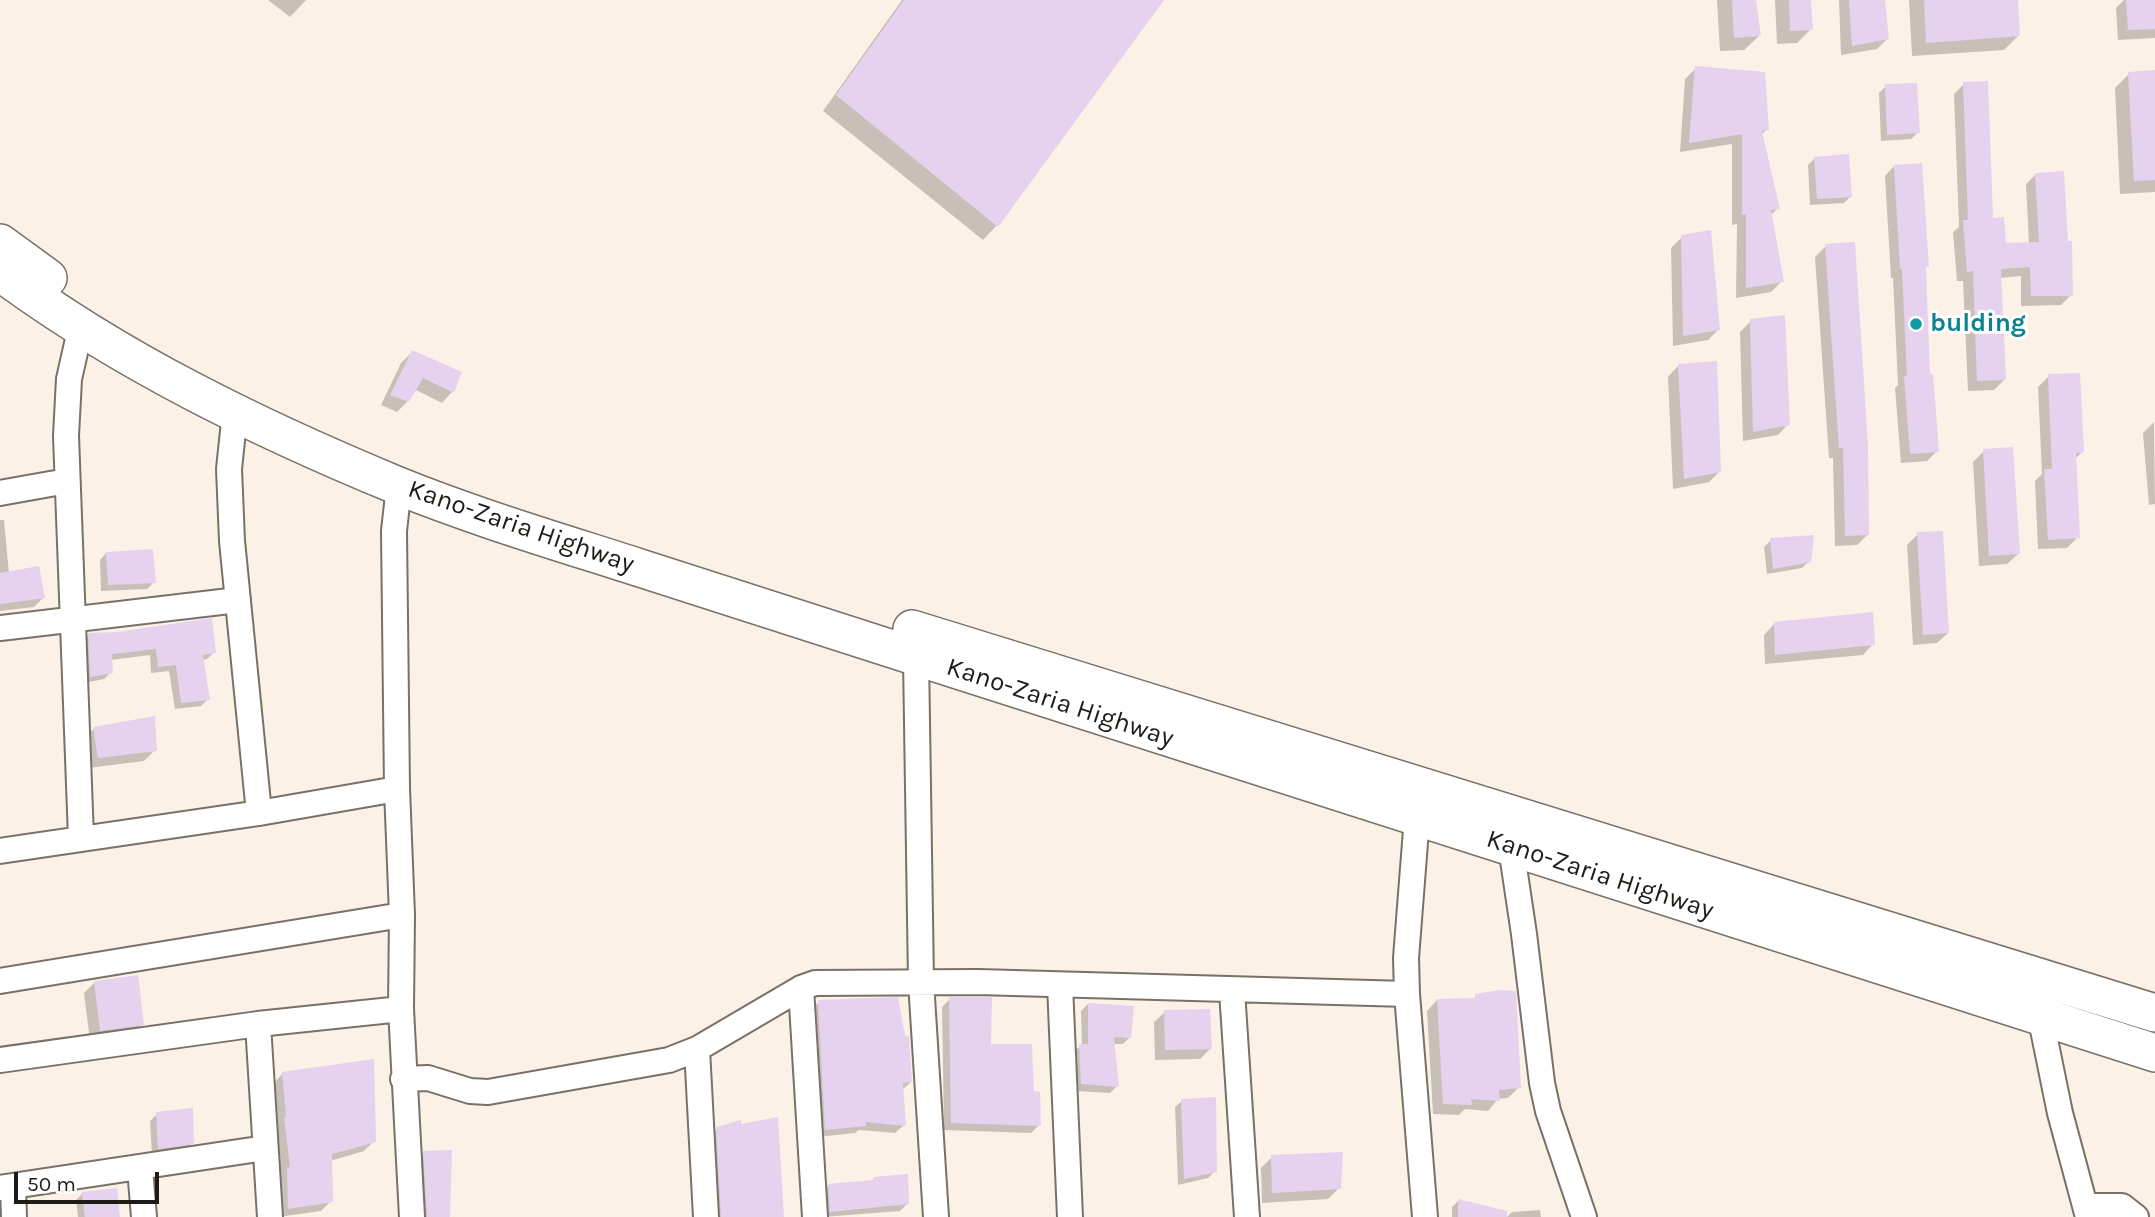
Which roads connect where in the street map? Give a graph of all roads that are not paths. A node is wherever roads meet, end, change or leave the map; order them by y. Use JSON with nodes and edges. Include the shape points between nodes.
{"nodes":[{"id":1,"x":0,"y":243,"type":"edge"},
{"id":2,"x":0,"y":272,"type":"edge"},
{"id":3,"x":81,"y":326,"type":"junction"},
{"id":4,"x":235,"y":412,"type":"junction"},
{"id":5,"x":67,"y":481,"type":"junction"},
{"id":6,"x":399,"y":486,"type":"junction"},
{"id":7,"x":0,"y":493,"type":"edge"},
{"id":8,"x":238,"y":600,"type":"junction"},
{"id":9,"x":73,"y":619,"type":"junction"},
{"id":10,"x":0,"y":628,"type":"edge"},
{"id":11,"x":916,"y":657,"type":"junction"},
{"id":12,"x":397,"y":789,"type":"junction"},
{"id":13,"x":259,"y":813,"type":"junction"},
{"id":14,"x":1417,"y":817,"type":"junction"},
{"id":15,"x":81,"y":838,"type":"junction"},
{"id":16,"x":1511,"y":847,"type":"junction"},
{"id":17,"x":0,"y":851,"type":"edge"},
{"id":18,"x":402,"y":915,"type":"junction"},
{"id":19,"x":0,"y":981,"type":"edge"},
{"id":20,"x":921,"y":982,"type":"junction"},
{"id":21,"x":1060,"y":985,"type":"junction"},
{"id":22,"x":801,"y":988,"type":"junction"},
{"id":23,"x":1232,"y":990,"type":"junction"},
{"id":24,"x":1407,"y":994,"type":"junction"},
{"id":25,"x":401,"y":1009,"type":"junction"},
{"id":26,"x":2155,"y":1013,"type":"edge"},
{"id":27,"x":2040,"y":1016,"type":"junction"},
{"id":28,"x":258,"y":1024,"type":"junction"},
{"id":29,"x":697,"y":1049,"type":"junction"},
{"id":30,"x":2155,"y":1053,"type":"edge"},
{"id":31,"x":0,"y":1060,"type":"edge"},
{"id":32,"x":403,"y":1079,"type":"junction"},
{"id":33,"x":265,"y":1148,"type":"junction"},
{"id":34,"x":140,"y":1168,"type":"junction"},
{"id":35,"x":6,"y":1187,"type":"edge"},
{"id":36,"x":2087,"y":1211,"type":"edge"},
{"id":37,"x":15,"y":1217,"type":"edge"},
{"id":38,"x":144,"y":1217,"type":"edge"},
{"id":39,"x":270,"y":1217,"type":"edge"},
{"id":40,"x":411,"y":1217,"type":"edge"},
{"id":41,"x":706,"y":1217,"type":"edge"},
{"id":42,"x":815,"y":1217,"type":"edge"},
{"id":43,"x":936,"y":1217,"type":"edge"},
{"id":44,"x":1070,"y":1217,"type":"edge"},
{"id":45,"x":1247,"y":1217,"type":"edge"},
{"id":46,"x":1425,"y":1217,"type":"edge"},
{"id":47,"x":1584,"y":1217,"type":"edge"},
{"id":48,"x":2136,"y":1217,"type":"edge"}],
"edges":[{"from":1,"to":26,"type":"highway","name":"Kano-Zaria Highway","via":[[75,296],[223,382],[503,503]]},
{"from":2,"to":3,"type":"highway","name":"Kano-Zaria Highway"},
{"from":3,"to":4,"type":"highway","name":"Kano-Zaria Highway"},
{"from":3,"to":5,"type":"street","via":[[69,379]]},
{"from":4,"to":6,"type":"highway","name":"Kano-Zaria Highway"},
{"from":4,"to":8,"type":"street","via":[[229,469]]},
{"from":5,"to":7,"type":"street"},
{"from":5,"to":9,"type":"street"},
{"from":6,"to":11,"type":"highway","name":"Kano-Zaria Highway"},
{"from":6,"to":12,"type":"street","via":[[394,531]]},
{"from":8,"to":9,"type":"street"},
{"from":8,"to":13,"type":"street"},
{"from":9,"to":10,"type":"street"},
{"from":9,"to":15,"type":"street"},
{"from":11,"to":14,"type":"highway","name":"Kano-Zaria Highway"},
{"from":11,"to":20,"type":"street"},
{"from":12,"to":13,"type":"street"},
{"from":12,"to":18,"type":"street"},
{"from":13,"to":15,"type":"street"},
{"from":14,"to":16,"type":"highway","name":"Kano-Zaria Highway"},
{"from":14,"to":24,"type":"street"},
{"from":15,"to":17,"type":"street"},
{"from":16,"to":27,"type":"highway","name":"Kano-Zaria Highway"},
{"from":16,"to":47,"type":"street","via":[[1542,1083]]},
{"from":18,"to":19,"type":"street"},
{"from":18,"to":25,"type":"street"},
{"from":20,"to":21,"type":"street"},
{"from":20,"to":22,"type":"street","via":[[815,983]]},
{"from":20,"to":43,"type":"street"},
{"from":21,"to":23,"type":"street"},
{"from":21,"to":44,"type":"street"},
{"from":22,"to":29,"type":"street"},
{"from":22,"to":42,"type":"street"},
{"from":23,"to":24,"type":"street"},
{"from":23,"to":45,"type":"street"},
{"from":24,"to":46,"type":"street"},
{"from":25,"to":28,"type":"street"},
{"from":25,"to":32,"type":"street"},
{"from":27,"to":30,"type":"highway","name":"Kano-Zaria Highway"},
{"from":27,"to":36,"type":"street"},
{"from":28,"to":31,"type":"street"},
{"from":28,"to":33,"type":"street"},
{"from":29,"to":32,"type":"street","via":[[669,1060],[488,1092],[459,1089],[428,1078]]},
{"from":29,"to":41,"type":"street"},
{"from":32,"to":40,"type":"street"},
{"from":33,"to":34,"type":"street"},
{"from":33,"to":39,"type":"street"},
{"from":34,"to":35,"type":"street"},
{"from":34,"to":38,"type":"street"},
{"from":35,"to":37,"type":"street"},
{"from":36,"to":48,"type":"street","via":[[2122,1206]]}]}
